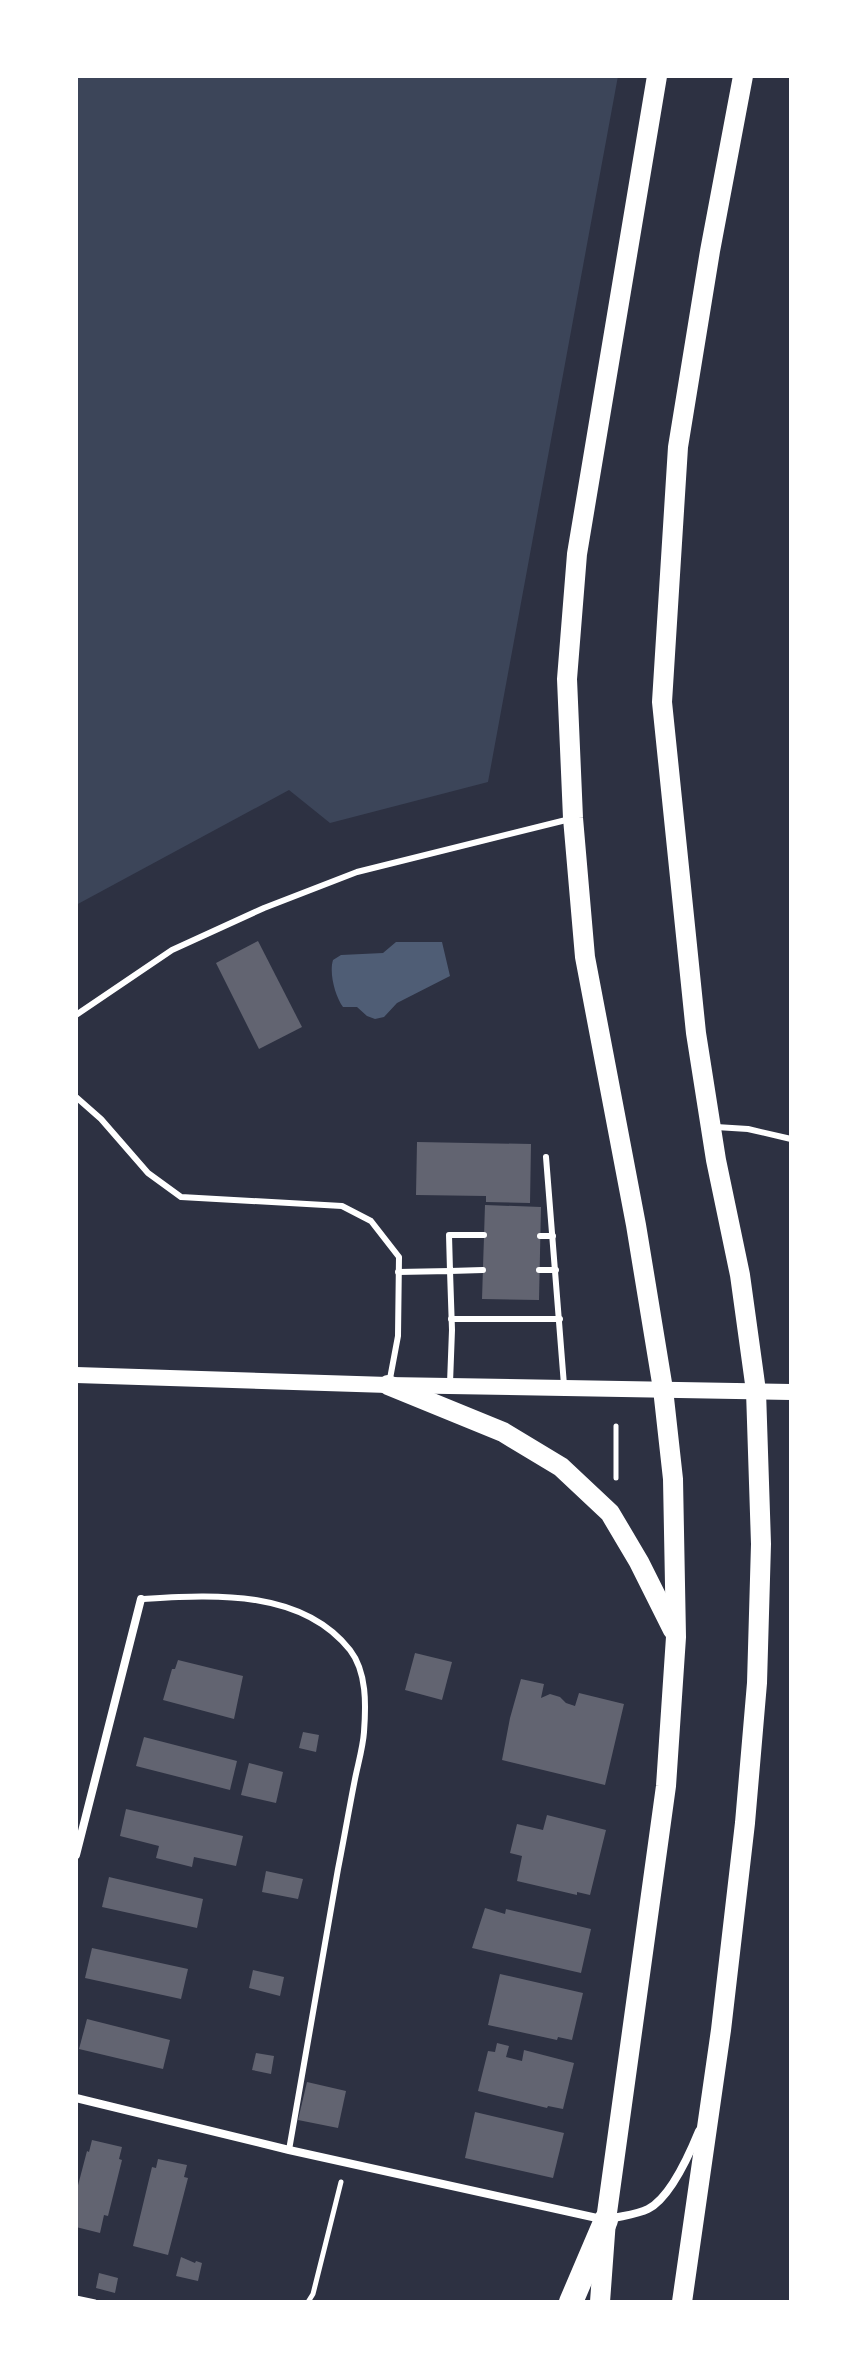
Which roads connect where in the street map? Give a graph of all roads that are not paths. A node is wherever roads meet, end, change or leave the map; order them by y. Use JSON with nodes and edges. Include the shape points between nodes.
{"nodes":[{"id":1,"x":657,"y":76,"type":"edge"},
{"id":2,"x":743,"y":76,"type":"edge"},
{"id":3,"x":573,"y":818,"type":"junction"},
{"id":4,"x":76,"y":1015,"type":"edge"},
{"id":5,"x":76,"y":1097,"type":"edge"},
{"id":6,"x":711,"y":1127,"type":"junction"},
{"id":7,"x":791,"y":1139,"type":"edge"},
{"id":8,"x":546,"y":1157,"type":"dead end"},
{"id":9,"x":484,"y":1235,"type":"dead end"},
{"id":10,"x":540,"y":1236,"type":"dead end"},
{"id":11,"x":553,"y":1236,"type":"junction"},
{"id":12,"x":483,"y":1270,"type":"dead end"},
{"id":13,"x":539,"y":1270,"type":"dead end"},
{"id":14,"x":556,"y":1270,"type":"junction"},
{"id":15,"x":450,"y":1271,"type":"junction"},
{"id":16,"x":398,"y":1272,"type":"junction"},
{"id":17,"x":451,"y":1319,"type":"junction"},
{"id":18,"x":560,"y":1319,"type":"junction"},
{"id":19,"x":76,"y":1375,"type":"edge"},
{"id":20,"x":388,"y":1385,"type":"junction"},
{"id":21,"x":450,"y":1386,"type":"junction"},
{"id":22,"x":565,"y":1388,"type":"junction"},
{"id":23,"x":663,"y":1389,"type":"junction"},
{"id":24,"x":756,"y":1391,"type":"junction"},
{"id":25,"x":791,"y":1392,"type":"edge"},
{"id":26,"x":141,"y":1599,"type":"joint"},
{"id":27,"x":676,"y":1637,"type":"junction"},
{"id":28,"x":76,"y":1855,"type":"edge"},
{"id":29,"x":76,"y":2098,"type":"edge"},
{"id":30,"x":712,"y":2101,"type":"junction"},
{"id":31,"x":289,"y":2150,"type":"junction"},
{"id":32,"x":606,"y":2220,"type":"junction"},
{"id":33,"x":571,"y":2302,"type":"edge"},
{"id":34,"x":600,"y":2302,"type":"edge"},
{"id":35,"x":682,"y":2302,"type":"edge"}],
"edges":[{"from":1,"to":3,"type":"main road","via":[[577,554],[567,679]]},
{"from":2,"to":6,"type":"main road","via":[[678,447],[662,702],[696,1033]]},
{"from":3,"to":4,"type":"lane","via":[[357,872],[264,908],[172,950]]},
{"from":3,"to":23,"type":"main road","via":[[585,957]]},
{"from":5,"to":16,"type":"lane","via":[[148,1173],[181,1197],[342,1206],[371,1221],[399,1257]]},
{"from":6,"to":7,"type":"lane"},
{"from":6,"to":24,"type":"main road"},
{"from":8,"to":11,"type":"lane"},
{"from":9,"to":15,"type":"lane","via":[[449,1235]]},
{"from":10,"to":11,"type":"lane"},
{"from":11,"to":14,"type":"lane"},
{"from":12,"to":15,"type":"lane"},
{"from":13,"to":14,"type":"lane"},
{"from":14,"to":18,"type":"lane"},
{"from":15,"to":16,"type":"lane"},
{"from":15,"to":17,"type":"lane"},
{"from":16,"to":20,"type":"lane","via":[[398,1336]]},
{"from":17,"to":18,"type":"lane"},
{"from":17,"to":21,"type":"lane"},
{"from":18,"to":22,"type":"lane"},
{"from":19,"to":20,"type":"main road"},
{"from":20,"to":21,"type":"main road"},
{"from":20,"to":27,"type":"main road","via":[[503,1432],[561,1467],[610,1513]]},
{"from":21,"to":22,"type":"main road"},
{"from":22,"to":23,"type":"main road"},
{"from":23,"to":24,"type":"main road"},
{"from":23,"to":27,"type":"main road","via":[[673,1479]]},
{"from":24,"to":25,"type":"main road"},
{"from":24,"to":30,"type":"main road","via":[[761,1544],[757,1683]]},
{"from":26,"to":28,"type":"street"},
{"from":26,"to":31,"type":"lane","via":[[200,1596],[276,1604],[300,1612],[319,1620],[352,1652],[364,1681],[364,1734]]},
{"from":27,"to":32,"type":"main road","via":[[666,1786]]},
{"from":29,"to":31,"type":"street"},
{"from":30,"to":32,"type":"street","via":[[686,2162],[666,2191],[650,2208]]},
{"from":30,"to":35,"type":"main road"},
{"from":31,"to":32,"type":"street"},
{"from":32,"to":33,"type":"highway"},
{"from":32,"to":34,"type":"main road"}]}
